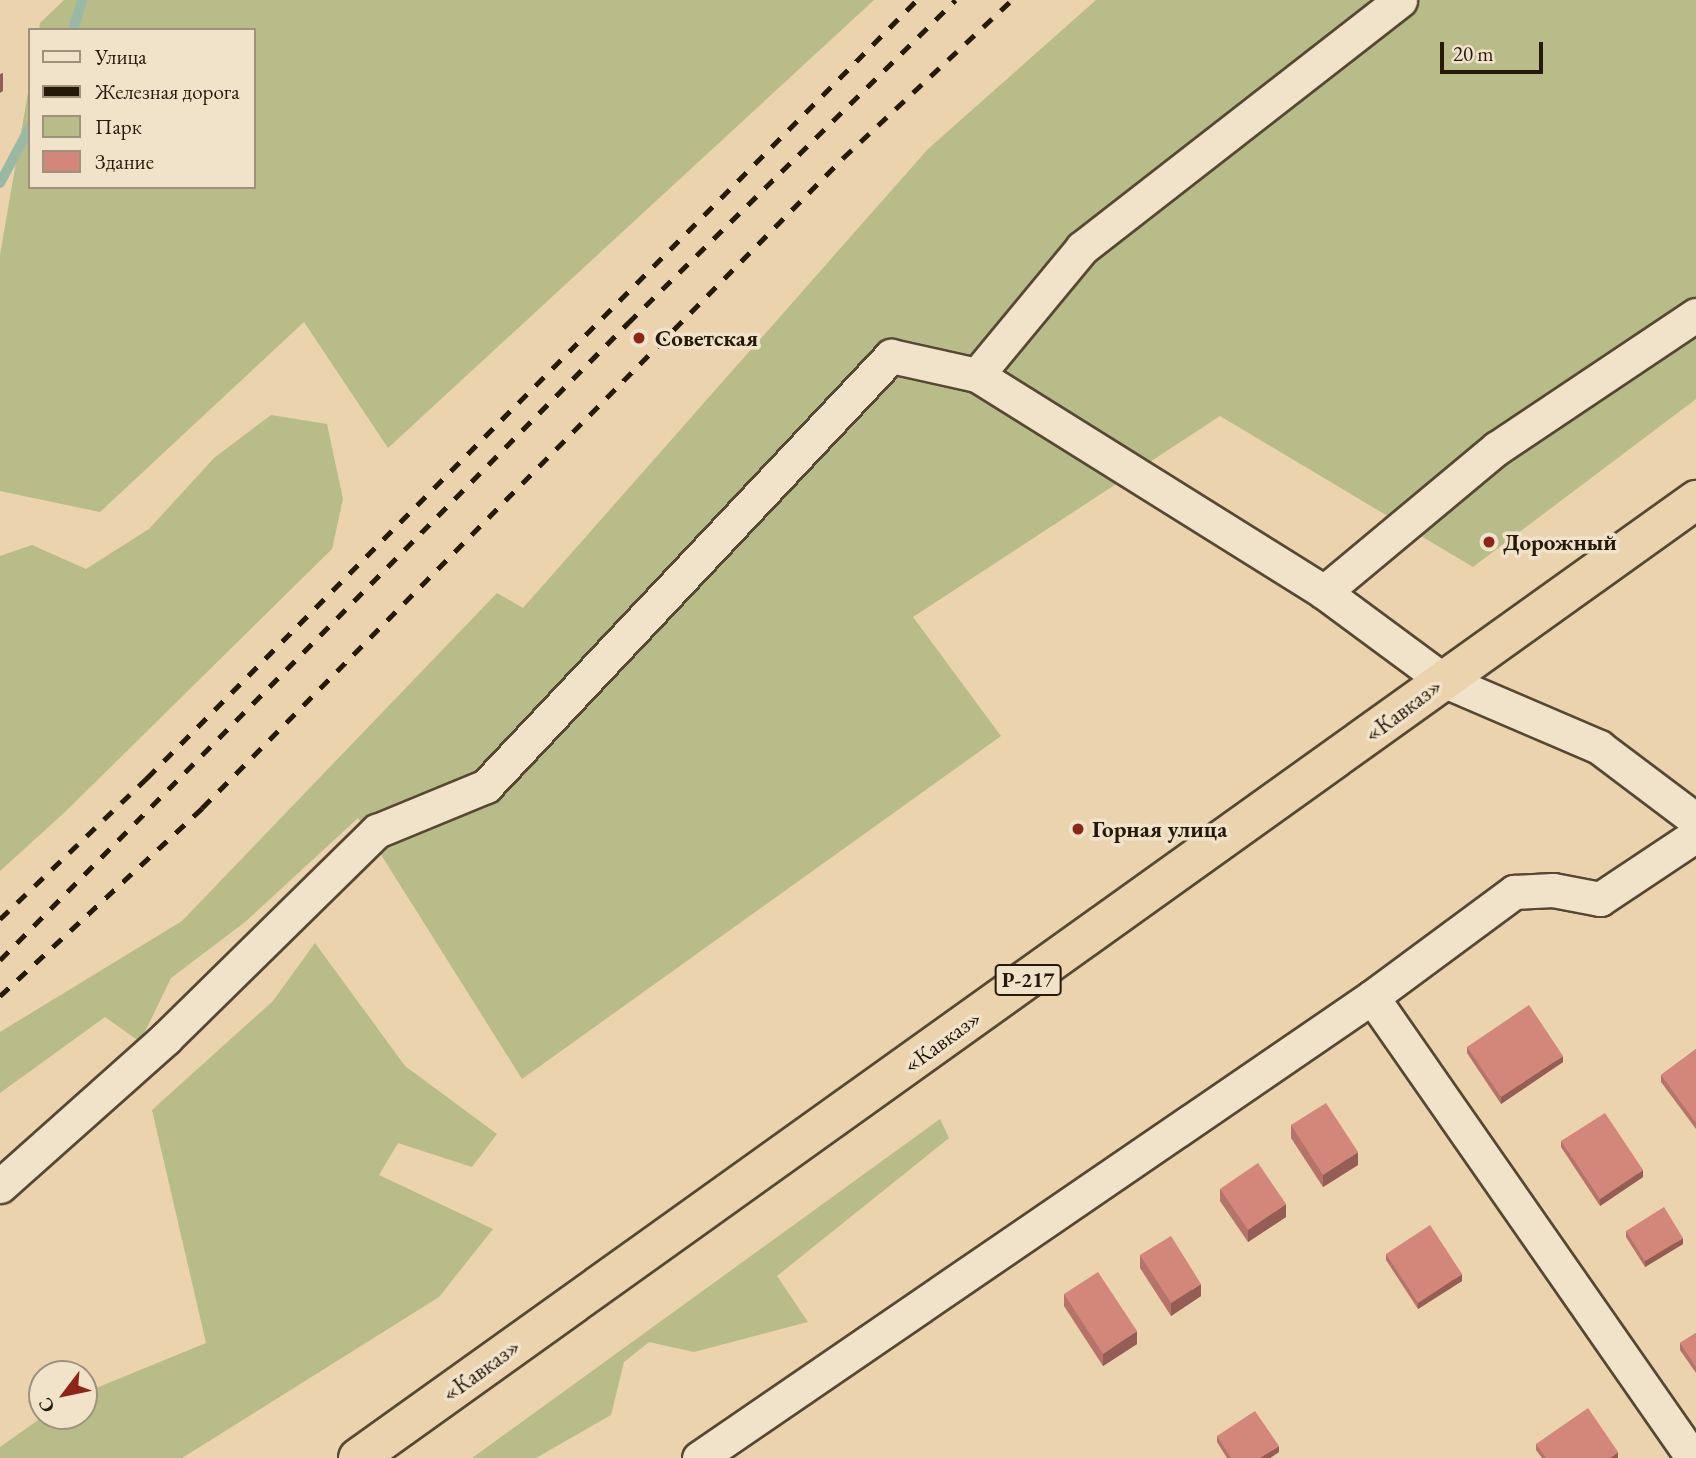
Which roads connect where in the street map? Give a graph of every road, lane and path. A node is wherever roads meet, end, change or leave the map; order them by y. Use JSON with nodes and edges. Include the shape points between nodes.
{"nodes":[{"id":1,"x":1400,"y":0,"type":"edge"},
{"id":2,"x":1696,"y":314,"type":"edge"},
{"id":3,"x":977,"y":375,"type":"junction"},
{"id":4,"x":1696,"y":500,"type":"edge"},
{"id":5,"x":1324,"y":592,"type":"junction"},
{"id":6,"x":1443,"y":680,"type":"junction"},
{"id":7,"x":1696,"y":820,"type":"edge"},
{"id":8,"x":1696,"y":835,"type":"edge"},
{"id":9,"x":1372,"y":997,"type":"junction"},
{"id":10,"x":0,"y":1186,"type":"edge"},
{"id":11,"x":358,"y":1458,"type":"edge"},
{"id":12,"x":699,"y":1458,"type":"edge"},
{"id":13,"x":1693,"y":1458,"type":"edge"}],
"edges":[{"from":1,"to":3,"type":"street","via":[[1082,248]]},
{"from":2,"to":5,"type":"street","via":[[1497,448]]},
{"from":3,"to":5,"type":"street"},
{"from":3,"to":10,"type":"street","via":[[891,356],[486,786],[377,831],[166,1038]]},
{"from":4,"to":6,"type":"highway","name":"«Кавказ»","number":"Р-217"},
{"from":5,"to":6,"type":"street"},
{"from":6,"to":7,"type":"street","via":[[1599,747]]},
{"from":6,"to":11,"type":"highway","name":"«Кавказ»","number":"Р-217"},
{"from":8,"to":9,"type":"street","via":[[1600,899],[1553,890],[1514,892]]},
{"from":9,"to":12,"type":"street"},
{"from":9,"to":13,"type":"street"}]}
